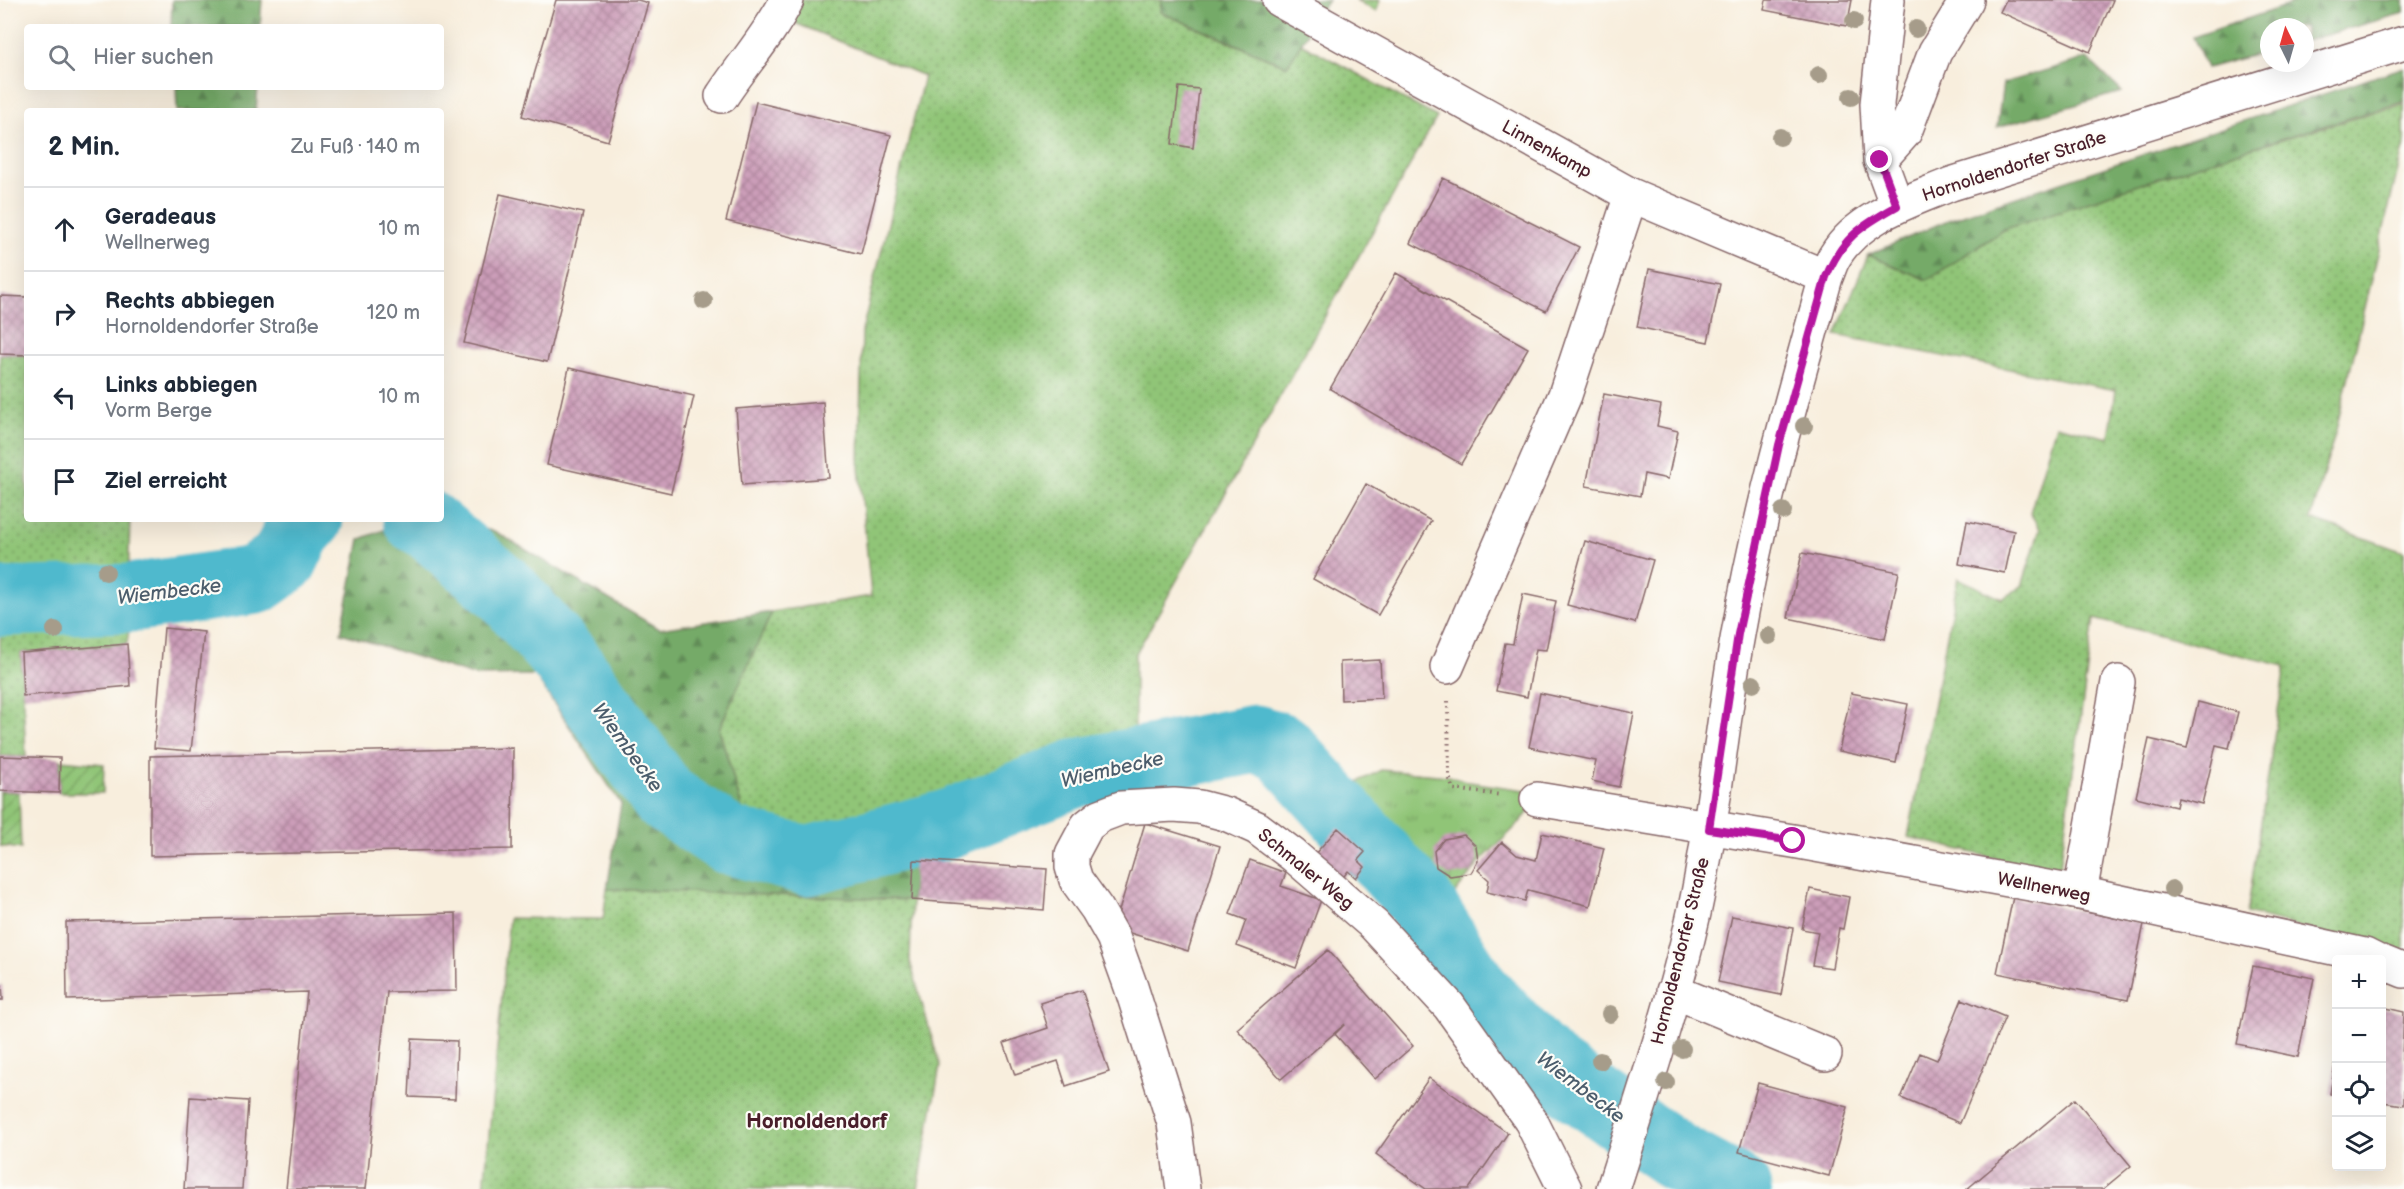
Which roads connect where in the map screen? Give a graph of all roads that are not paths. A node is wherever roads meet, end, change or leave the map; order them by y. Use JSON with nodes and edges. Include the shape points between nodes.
{"nodes":[{"id":1,"x":788,"y":0,"type":"edge"},
{"id":2,"x":1278,"y":0,"type":"edge"},
{"id":3,"x":1888,"y":0,"type":"edge"},
{"id":4,"x":1967,"y":0,"type":"edge"},
{"id":5,"x":2404,"y":43,"type":"edge"},
{"id":6,"x":722,"y":96,"type":"dead end"},
{"id":7,"x":1880,"y":160,"type":"junction"},
{"id":8,"x":1631,"y":195,"type":"junction"},
{"id":9,"x":1897,"y":206,"type":"junction"},
{"id":10,"x":1826,"y":277,"type":"junction"},
{"id":11,"x":1447,"y":667,"type":"road end"},
{"id":12,"x":2118,"y":682,"type":"dead end"},
{"id":13,"x":1537,"y":800,"type":"road end"},
{"id":14,"x":1709,"y":829,"type":"junction"},
{"id":15,"x":2080,"y":893,"type":"junction"},
{"id":16,"x":2365,"y":955,"type":"edge"},
{"id":17,"x":2386,"y":964,"type":"edge"},
{"id":18,"x":2404,"y":971,"type":"edge"},
{"id":19,"x":1673,"y":991,"type":"junction"},
{"id":20,"x":1825,"y":1054,"type":"dead end"},
{"id":21,"x":1617,"y":1177,"type":"edge"},
{"id":22,"x":1183,"y":1189,"type":"edge"},
{"id":23,"x":1565,"y":1189,"type":"edge"}],
"edges":[{"from":1,"to":6,"type":"street"},
{"from":2,"to":8,"type":"street","name":"Linnenkamp"},
{"from":3,"to":7,"type":"street","via":[[1876,104]]},
{"from":4,"to":7,"type":"street","via":[[1935,52],[1905,132]]},
{"from":5,"to":9,"type":"street","name":"Hornoldendorfer Straße","via":[[1951,184]]},
{"from":7,"to":9,"type":"street"},
{"from":8,"to":10,"type":"street","name":"Linnenkamp"},
{"from":8,"to":11,"type":"street","via":[[1565,395]]},
{"from":9,"to":10,"type":"street","name":"Hornoldendorfer Straße","via":[[1851,236],[1835,256]]},
{"from":10,"to":14,"type":"street","name":"Hornoldendorfer Straße","via":[[1779,445],[1738,634]]},
{"from":12,"to":15,"type":"street"},
{"from":13,"to":14,"type":"street","name":"Wellnerweg"},
{"from":14,"to":15,"type":"street","name":"Wellnerweg"},
{"from":14,"to":19,"type":"street","name":"Hornoldendorfer Straße","via":[[1694,914]]},
{"from":15,"to":16,"type":"street","name":"Wellnerweg"},
{"from":17,"to":18,"type":"street"},
{"from":19,"to":20,"type":"street"},
{"from":19,"to":21,"type":"street","name":"Hornoldendorfer Straße"},
{"from":22,"to":23,"type":"street","name":"Schmaler Weg","via":[[1174,1123],[1131,987],[1113,937],[1076,880],[1072,867],[1072,854],[1087,826],[1121,808],[1174,805],[1226,814],[1257,828],[1293,855],[1374,925],[1449,1006],[1531,1121]]}]}
